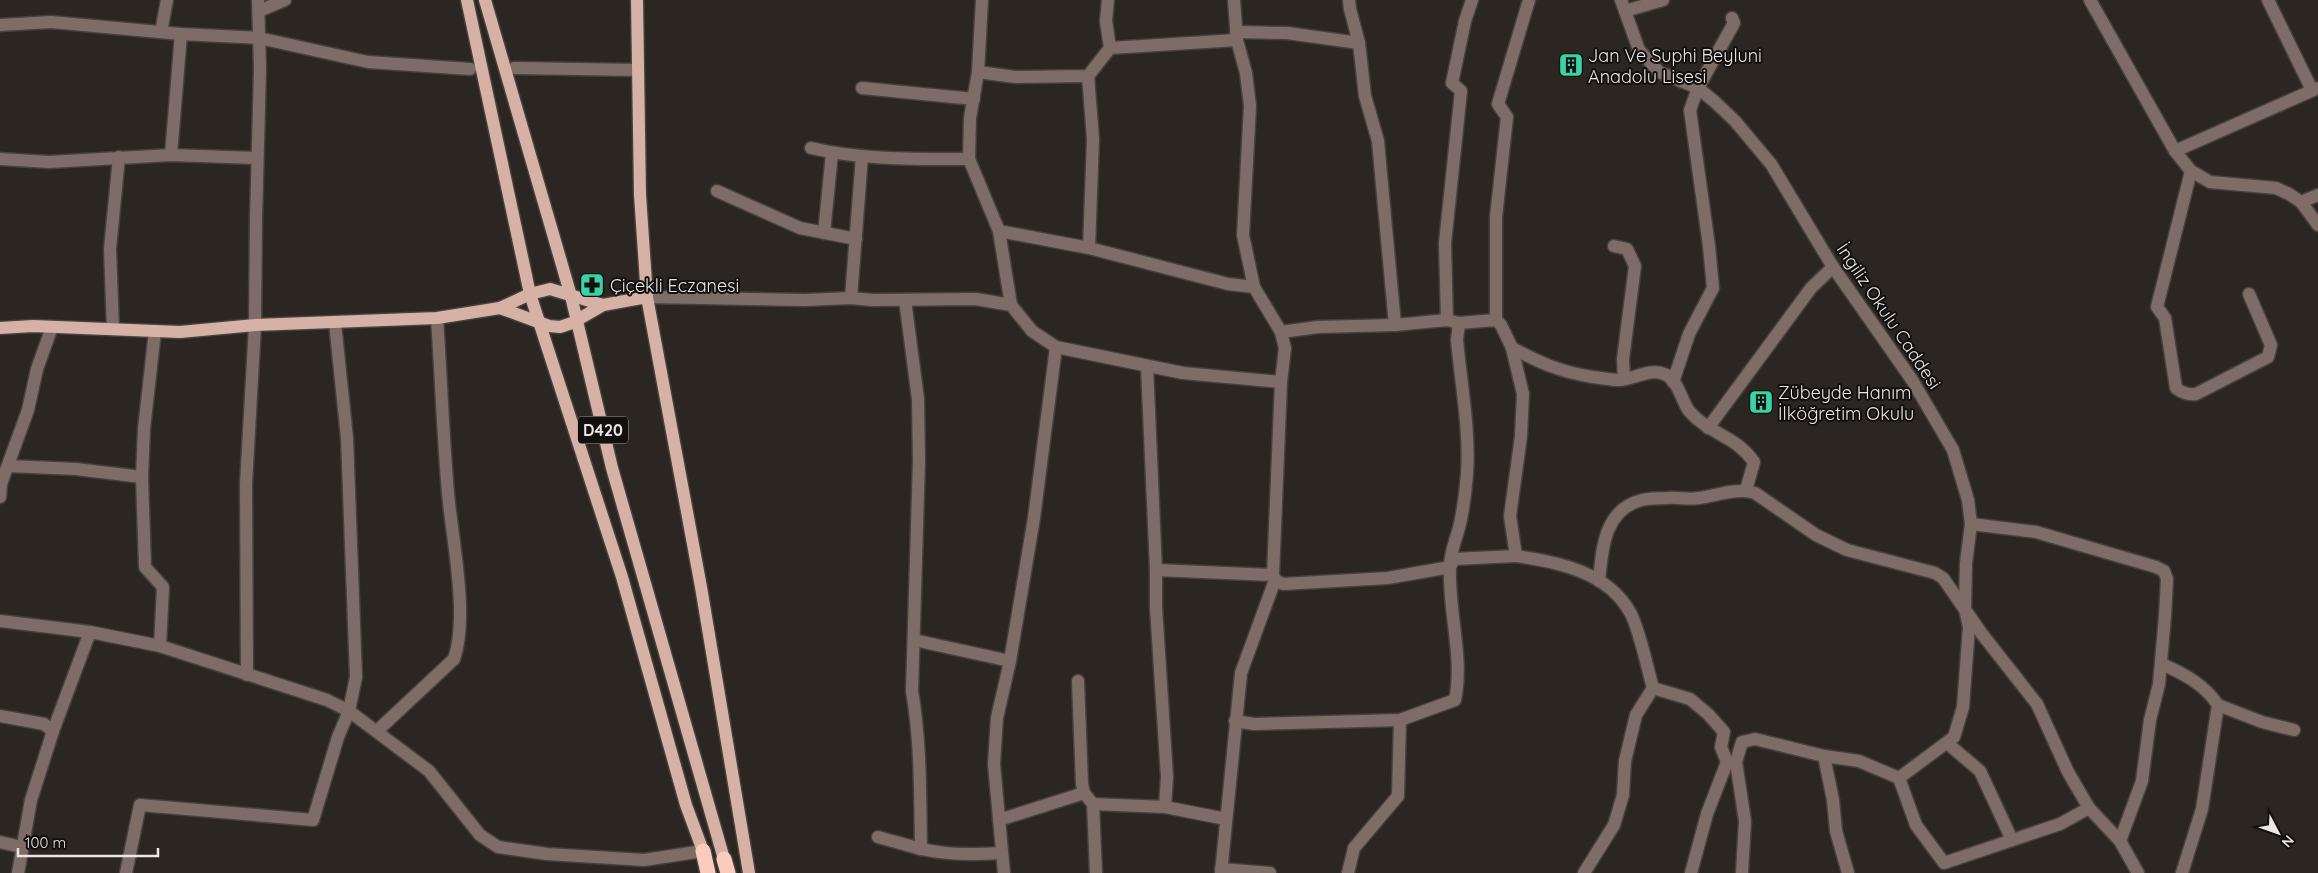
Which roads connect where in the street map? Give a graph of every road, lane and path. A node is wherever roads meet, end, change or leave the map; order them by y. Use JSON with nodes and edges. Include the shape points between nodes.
{"nodes":[{"id":1,"x":167,"y":0,"type":"edge"},
{"id":2,"x":285,"y":0,"type":"edge"},
{"id":3,"x":468,"y":0,"type":"edge"},
{"id":4,"x":485,"y":0,"type":"edge"},
{"id":5,"x":637,"y":0,"type":"edge"},
{"id":6,"x":982,"y":0,"type":"edge"},
{"id":7,"x":1108,"y":0,"type":"edge"},
{"id":8,"x":1234,"y":0,"type":"edge"},
{"id":9,"x":1349,"y":0,"type":"edge"},
{"id":10,"x":1472,"y":0,"type":"edge"},
{"id":11,"x":1529,"y":0,"type":"edge"},
{"id":12,"x":1663,"y":0,"type":"edge"},
{"id":13,"x":2090,"y":0,"type":"edge"},
{"id":14,"x":2268,"y":0,"type":"edge"},
{"id":15,"x":258,"y":6,"type":"edge"},
{"id":16,"x":1623,"y":6,"type":"edge"},
{"id":17,"x":1732,"y":18,"type":"dead end"},
{"id":18,"x":0,"y":25,"type":"edge"},
{"id":19,"x":161,"y":32,"type":"junction"},
{"id":20,"x":181,"y":34,"type":"junction"},
{"id":21,"x":1237,"y":36,"type":"junction"},
{"id":22,"x":258,"y":38,"type":"junction"},
{"id":23,"x":1360,"y":43,"type":"junction"},
{"id":24,"x":1110,"y":48,"type":"junction"},
{"id":25,"x":514,"y":68,"type":"dead end"},
{"id":26,"x":470,"y":69,"type":"dead end"},
{"id":27,"x":638,"y":70,"type":"junction"},
{"id":28,"x":978,"y":72,"type":"junction"},
{"id":29,"x":1088,"y":76,"type":"junction"},
{"id":30,"x":862,"y":88,"type":"dead end"},
{"id":31,"x":1698,"y":88,"type":"junction"},
{"id":32,"x":2315,"y":89,"type":"edge"},
{"id":33,"x":974,"y":99,"type":"junction"},
{"id":34,"x":811,"y":148,"type":"dead end"},
{"id":35,"x":2176,"y":151,"type":"junction"},
{"id":36,"x":832,"y":153,"type":"junction"},
{"id":37,"x":171,"y":155,"type":"junction"},
{"id":38,"x":862,"y":156,"type":"junction"},
{"id":39,"x":119,"y":157,"type":"junction"},
{"id":40,"x":257,"y":158,"type":"junction"},
{"id":41,"x":0,"y":159,"type":"edge"},
{"id":42,"x":969,"y":159,"type":"junction"},
{"id":43,"x":2190,"y":171,"type":"junction"},
{"id":44,"x":717,"y":191,"type":"dead end"},
{"id":45,"x":2318,"y":195,"type":"edge"},
{"id":46,"x":2301,"y":202,"type":"junction"},
{"id":47,"x":2318,"y":225,"type":"edge"},
{"id":48,"x":999,"y":231,"type":"junction"},
{"id":49,"x":824,"y":233,"type":"junction"},
{"id":50,"x":856,"y":239,"type":"junction"},
{"id":51,"x":1614,"y":246,"type":"dead end"},
{"id":52,"x":1089,"y":248,"type":"junction"},
{"id":53,"x":1833,"y":267,"type":"junction"},
{"id":54,"x":1254,"y":287,"type":"junction"},
{"id":55,"x":530,"y":294,"type":"junction"},
{"id":56,"x":2249,"y":294,"type":"dead end"},
{"id":57,"x":571,"y":296,"type":"junction"},
{"id":58,"x":647,"y":296,"type":"junction"},
{"id":59,"x":851,"y":298,"type":"junction"},
{"id":60,"x":905,"y":300,"type":"junction"},
{"id":61,"x":603,"y":305,"type":"junction"},
{"id":62,"x":1011,"y":305,"type":"junction"},
{"id":63,"x":500,"y":308,"type":"junction"},
{"id":64,"x":437,"y":318,"type":"junction"},
{"id":65,"x":576,"y":320,"type":"junction"},
{"id":66,"x":1496,"y":320,"type":"junction"},
{"id":67,"x":538,"y":322,"type":"junction"},
{"id":68,"x":1453,"y":322,"type":"junction"},
{"id":69,"x":335,"y":323,"type":"junction"},
{"id":70,"x":255,"y":325,"type":"junction"},
{"id":71,"x":1395,"y":325,"type":"junction"},
{"id":72,"x":52,"y":327,"type":"junction"},
{"id":73,"x":0,"y":328,"type":"edge"},
{"id":74,"x":113,"y":329,"type":"junction"},
{"id":75,"x":155,"y":331,"type":"junction"},
{"id":76,"x":1281,"y":332,"type":"junction"},
{"id":77,"x":1056,"y":347,"type":"junction"},
{"id":78,"x":1512,"y":348,"type":"junction"},
{"id":79,"x":1147,"y":366,"type":"junction"},
{"id":80,"x":1624,"y":379,"type":"junction"},
{"id":81,"x":1281,"y":382,"type":"junction"},
{"id":82,"x":1673,"y":382,"type":"junction"},
{"id":83,"x":1708,"y":428,"type":"junction"},
{"id":84,"x":8,"y":466,"type":"junction"},
{"id":85,"x":142,"y":477,"type":"junction"},
{"id":86,"x":1746,"y":490,"type":"junction"},
{"id":87,"x":0,"y":497,"type":"edge"},
{"id":88,"x":1971,"y":524,"type":"junction"},
{"id":89,"x":1516,"y":556,"type":"junction"},
{"id":90,"x":1450,"y":567,"type":"junction"},
{"id":91,"x":1156,"y":570,"type":"junction"},
{"id":92,"x":1274,"y":578,"type":"junction"},
{"id":93,"x":1599,"y":581,"type":"junction"},
{"id":94,"x":1965,"y":609,"type":"junction"},
{"id":95,"x":0,"y":621,"type":"edge"},
{"id":96,"x":90,"y":632,"type":"junction"},
{"id":97,"x":914,"y":640,"type":"junction"},
{"id":98,"x":160,"y":646,"type":"junction"},
{"id":99,"x":1010,"y":661,"type":"junction"},
{"id":100,"x":2162,"y":664,"type":"junction"},
{"id":101,"x":247,"y":675,"type":"junction"},
{"id":102,"x":1078,"y":681,"type":"dead end"},
{"id":103,"x":1653,"y":688,"type":"junction"},
{"id":104,"x":2218,"y":705,"type":"junction"},
{"id":105,"x":349,"y":711,"type":"junction"},
{"id":106,"x":0,"y":716,"type":"edge"},
{"id":107,"x":1400,"y":720,"type":"junction"},
{"id":108,"x":1235,"y":721,"type":"junction"},
{"id":109,"x":2294,"y":730,"type":"dead end"},
{"id":110,"x":53,"y":731,"type":"junction"},
{"id":111,"x":377,"y":731,"type":"junction"},
{"id":112,"x":1947,"y":743,"type":"junction"},
{"id":113,"x":1824,"y":756,"type":"junction"},
{"id":114,"x":1732,"y":762,"type":"junction"},
{"id":115,"x":1899,"y":778,"type":"junction"},
{"id":116,"x":1084,"y":793,"type":"junction"},
{"id":117,"x":1093,"y":804,"type":"junction"},
{"id":118,"x":1165,"y":807,"type":"junction"},
{"id":119,"x":2089,"y":808,"type":"junction"},
{"id":120,"x":1226,"y":819,"type":"junction"},
{"id":121,"x":998,"y":820,"type":"junction"},
{"id":122,"x":878,"y":837,"type":"dead end"},
{"id":123,"x":2012,"y":840,"type":"junction"},
{"id":124,"x":2120,"y":841,"type":"junction"},
{"id":125,"x":0,"y":842,"type":"edge"},
{"id":126,"x":22,"y":846,"type":"junction"},
{"id":127,"x":921,"y":848,"type":"junction"},
{"id":128,"x":703,"y":852,"type":"junction"},
{"id":129,"x":1001,"y":853,"type":"junction"},
{"id":130,"x":726,"y":866,"type":"edge"},
{"id":131,"x":1221,"y":871,"type":"edge"},
{"id":132,"x":18,"y":873,"type":"edge"},
{"id":133,"x":126,"y":873,"type":"edge"},
{"id":134,"x":708,"y":873,"type":"edge"},
{"id":135,"x":750,"y":873,"type":"edge"},
{"id":136,"x":1004,"y":873,"type":"edge"},
{"id":137,"x":1096,"y":873,"type":"edge"},
{"id":138,"x":1270,"y":873,"type":"edge"},
{"id":139,"x":1348,"y":873,"type":"edge"},
{"id":140,"x":1584,"y":873,"type":"edge"},
{"id":141,"x":1691,"y":873,"type":"edge"},
{"id":142,"x":1742,"y":873,"type":"edge"},
{"id":143,"x":1848,"y":873,"type":"edge"},
{"id":144,"x":2138,"y":873,"type":"edge"},
{"id":145,"x":2182,"y":873,"type":"edge"}],
"edges":[{"from":1,"to":19,"type":"street"},
{"from":2,"to":15,"type":"street"},
{"from":3,"to":55,"type":"main road"},
{"from":4,"to":57,"type":"main road","number":"D420"},
{"from":5,"to":27,"type":"main road"},
{"from":6,"to":28,"type":"street"},
{"from":7,"to":24,"type":"street","via":[[1106,22]]},
{"from":8,"to":21,"type":"street"},
{"from":9,"to":23,"type":"street"},
{"from":10,"to":68,"type":"street","via":[[1452,83],[1461,91],[1445,243]]},
{"from":11,"to":66,"type":"street","via":[[1498,104],[1507,117],[1496,217]]},
{"from":12,"to":16,"type":"street"},
{"from":13,"to":35,"type":"street"},
{"from":14,"to":32,"type":"street"},
{"from":15,"to":22,"type":"street"},
{"from":16,"to":31,"type":"street","name":"İngiliz Okulu Caddesi","via":[[1639,50],[1659,72]]},
{"from":17,"to":31,"type":"street","via":[[1734,22]]},
{"from":18,"to":19,"type":"street","via":[[51,22]]},
{"from":19,"to":20,"type":"street"},
{"from":20,"to":22,"type":"street"},
{"from":20,"to":37,"type":"street"},
{"from":21,"to":23,"type":"street","via":[[1287,33]]},
{"from":21,"to":24,"type":"street"},
{"from":21,"to":54,"type":"street","via":[[1250,106],[1242,235]]},
{"from":22,"to":26,"type":"street","via":[[368,62]]},
{"from":22,"to":40,"type":"street"},
{"from":23,"to":71,"type":"street","via":[[1365,96],[1378,141]]},
{"from":24,"to":29,"type":"street"},
{"from":25,"to":27,"type":"street"},
{"from":27,"to":58,"type":"main road","via":[[640,195]]},
{"from":28,"to":29,"type":"street","via":[[1015,76]]},
{"from":28,"to":33,"type":"street"},
{"from":29,"to":52,"type":"street","via":[[1093,139]]},
{"from":30,"to":33,"type":"street"},
{"from":31,"to":53,"type":"street","name":"İngiliz Okulu Caddesi","via":[[1757,145]]},
{"from":31,"to":82,"type":"street","via":[[1690,110],[1713,288],[1689,334]]},
{"from":32,"to":35,"type":"street"},
{"from":33,"to":42,"type":"street"},
{"from":34,"to":36,"type":"street"},
{"from":35,"to":43,"type":"street"},
{"from":36,"to":38,"type":"street"},
{"from":36,"to":49,"type":"street"},
{"from":37,"to":39,"type":"street"},
{"from":37,"to":40,"type":"street"},
{"from":38,"to":42,"type":"street"},
{"from":38,"to":50,"type":"street"},
{"from":39,"to":41,"type":"street","via":[[49,162]]},
{"from":39,"to":74,"type":"street","via":[[110,249]]},
{"from":40,"to":70,"type":"street"},
{"from":42,"to":48,"type":"street"},
{"from":43,"to":46,"type":"street","via":[[2210,182],[2276,188]]},
{"from":43,"to":56,"type":"street","via":[[2157,307],[2166,318],[2179,391],[2196,394],[2268,357],[2271,345]]},
{"from":44,"to":49,"type":"street","via":[[782,222]]},
{"from":45,"to":46,"type":"street"},
{"from":46,"to":47,"type":"street"},
{"from":48,"to":52,"type":"street"},
{"from":48,"to":62,"type":"street"},
{"from":49,"to":50,"type":"street"},
{"from":50,"to":59,"type":"street"},
{"from":51,"to":80,"type":"street","via":[[1627,249],[1635,266],[1623,359]]},
{"from":52,"to":54,"type":"street","via":[[1228,284]]},
{"from":53,"to":83,"type":"street","via":[[1811,288]]},
{"from":53,"to":88,"type":"street","name":"İngiliz Okulu Caddesi","via":[[1912,380],[1953,450],[1968,500]]},
{"from":54,"to":76,"type":"street"},
{"from":55,"to":57,"type":"main road","via":[[550,289]]},
{"from":55,"to":63,"type":"main road"},
{"from":55,"to":67,"type":"main road"},
{"from":57,"to":61,"type":"main road"},
{"from":57,"to":65,"type":"main road","number":"D420"},
{"from":58,"to":59,"type":"street"},
{"from":58,"to":61,"type":"main road"},
{"from":58,"to":135,"type":"main road"},
{"from":59,"to":60,"type":"street"},
{"from":60,"to":62,"type":"street","via":[[976,299]]},
{"from":60,"to":97,"type":"street","via":[[918,408]]},
{"from":61,"to":65,"type":"main road"},
{"from":62,"to":77,"type":"street","via":[[1032,331]]},
{"from":63,"to":64,"type":"main road"},
{"from":63,"to":67,"type":"main road"},
{"from":64,"to":69,"type":"main road"},
{"from":64,"to":111,"type":"street","via":[[460,613],[459,643],[454,659]]},
{"from":65,"to":67,"type":"main road","via":[[560,327]]},
{"from":65,"to":130,"type":"main road","number":"D420","via":[[612,468]]},
{"from":66,"to":68,"type":"street"},
{"from":66,"to":78,"type":"street"},
{"from":67,"to":128,"type":"main road","via":[[622,577],[686,805]]},
{"from":68,"to":71,"type":"street"},
{"from":68,"to":90,"type":"street","via":[[1467,436],[1467,475]]},
{"from":69,"to":70,"type":"main road"},
{"from":69,"to":105,"type":"street","via":[[347,438],[356,677]]},
{"from":70,"to":75,"type":"main road"},
{"from":70,"to":101,"type":"street","via":[[246,484]]},
{"from":71,"to":76,"type":"street","via":[[1318,327]]},
{"from":72,"to":73,"type":"main road"},
{"from":72,"to":74,"type":"main road"},
{"from":72,"to":84,"type":"street"},
{"from":74,"to":75,"type":"main road"},
{"from":75,"to":85,"type":"street"},
{"from":76,"to":81,"type":"street","via":[[1285,348]]},
{"from":77,"to":79,"type":"street"},
{"from":77,"to":99,"type":"street","via":[[1034,518]]},
{"from":78,"to":80,"type":"street","via":[[1555,369]]},
{"from":78,"to":89,"type":"street","via":[[1523,394],[1510,516]]},
{"from":79,"to":81,"type":"street","via":[[1183,373]]},
{"from":79,"to":91,"type":"street"},
{"from":80,"to":82,"type":"street","via":[[1653,372],[1664,373]]},
{"from":81,"to":92,"type":"street"},
{"from":82,"to":83,"type":"street","via":[[1688,409]]},
{"from":83,"to":86,"type":"street","via":[[1738,443],[1754,462]]},
{"from":84,"to":85,"type":"street","via":[[76,469]]},
{"from":84,"to":87,"type":"street"},
{"from":85,"to":98,"type":"street","via":[[145,567],[163,588]]},
{"from":86,"to":93,"type":"street","via":[[1696,499],[1642,500],[1628,505],[1612,522],[1604,537]]},
{"from":86,"to":94,"type":"street","via":[[1816,535],[1847,550],[1935,573],[1948,584]]},
{"from":88,"to":94,"type":"street","name":"İngiliz Okulu Caddesi"},
{"from":88,"to":100,"type":"street","via":[[2036,532],[2164,571],[2167,579]]},
{"from":89,"to":90,"type":"street","via":[[1454,559]]},
{"from":89,"to":93,"type":"street","via":[[1553,561],[1581,570]]},
{"from":90,"to":92,"type":"street","via":[[1388,578],[1283,584]]},
{"from":90,"to":107,"type":"street","via":[[1458,670],[1455,700]]},
{"from":91,"to":92,"type":"street"},
{"from":91,"to":118,"type":"street","via":[[1167,778]]},
{"from":92,"to":108,"type":"street","via":[[1242,672]]},
{"from":93,"to":103,"type":"street","via":[[1631,614]]},
{"from":94,"to":112,"type":"street","name":"İngiliz Okulu Caddesi","via":[[1969,627],[1963,708],[1954,737]]},
{"from":94,"to":119,"type":"street","via":[[2037,704],[2068,772]]},
{"from":95,"to":96,"type":"street"},
{"from":96,"to":98,"type":"street"},
{"from":96,"to":110,"type":"street"},
{"from":97,"to":99,"type":"street"},
{"from":97,"to":127,"type":"street","via":[[912,691],[918,730]]},
{"from":98,"to":101,"type":"street"},
{"from":99,"to":121,"type":"street","via":[[997,718],[994,764]]},
{"from":100,"to":104,"type":"street","via":[[2193,678]]},
{"from":100,"to":124,"type":"street","via":[[2142,781]]},
{"from":101,"to":105,"type":"street","via":[[327,700]]},
{"from":102,"to":116,"type":"street"},
{"from":103,"to":114,"type":"street","via":[[1690,699],[1708,714],[1724,732],[1721,747]]},
{"from":103,"to":140,"type":"street","via":[[1636,715],[1624,761],[1623,795],[1614,825]]},
{"from":104,"to":109,"type":"street"},
{"from":104,"to":145,"type":"street","via":[[2202,809]]},
{"from":105,"to":111,"type":"street"},
{"from":105,"to":133,"type":"street","via":[[338,736],[313,820],[140,805]]},
{"from":106,"to":110,"type":"street","via":[[44,724]]},
{"from":107,"to":108,"type":"street","via":[[1254,724]]},
{"from":107,"to":139,"type":"street","via":[[1398,796],[1354,848]]},
{"from":108,"to":120,"type":"street"},
{"from":110,"to":126,"type":"street","via":[[31,800]]},
{"from":111,"to":128,"type":"street","via":[[429,771],[480,835],[498,847],[547,854],[644,860]]},
{"from":112,"to":115,"type":"street","name":"İngiliz Okulu Caddesi"},
{"from":112,"to":123,"type":"street","via":[[1980,771]]},
{"from":113,"to":114,"type":"street","via":[[1755,739],[1742,742]]},
{"from":113,"to":115,"type":"street","via":[[1859,761]]},
{"from":113,"to":143,"type":"street","via":[[1836,831]]},
{"from":114,"to":141,"type":"street","via":[[1707,814]]},
{"from":114,"to":142,"type":"street","via":[[1745,821]]},
{"from":115,"to":123,"type":"street","via":[[1916,824],[1944,863]]},
{"from":116,"to":117,"type":"street"},
{"from":116,"to":121,"type":"street"},
{"from":117,"to":118,"type":"street"},
{"from":117,"to":137,"type":"street"},
{"from":118,"to":120,"type":"street"},
{"from":119,"to":123,"type":"street","via":[[2060,824]]},
{"from":119,"to":124,"type":"street"},
{"from":120,"to":131,"type":"street"},
{"from":121,"to":129,"type":"street"},
{"from":122,"to":127,"type":"street"},
{"from":124,"to":144,"type":"street"},
{"from":125,"to":126,"type":"street"},
{"from":126,"to":132,"type":"street"},
{"from":127,"to":129,"type":"street","via":[[948,854]]},
{"from":128,"to":134,"type":"highway"},
{"from":129,"to":136,"type":"street"},
{"from":131,"to":138,"type":"street"}]}
